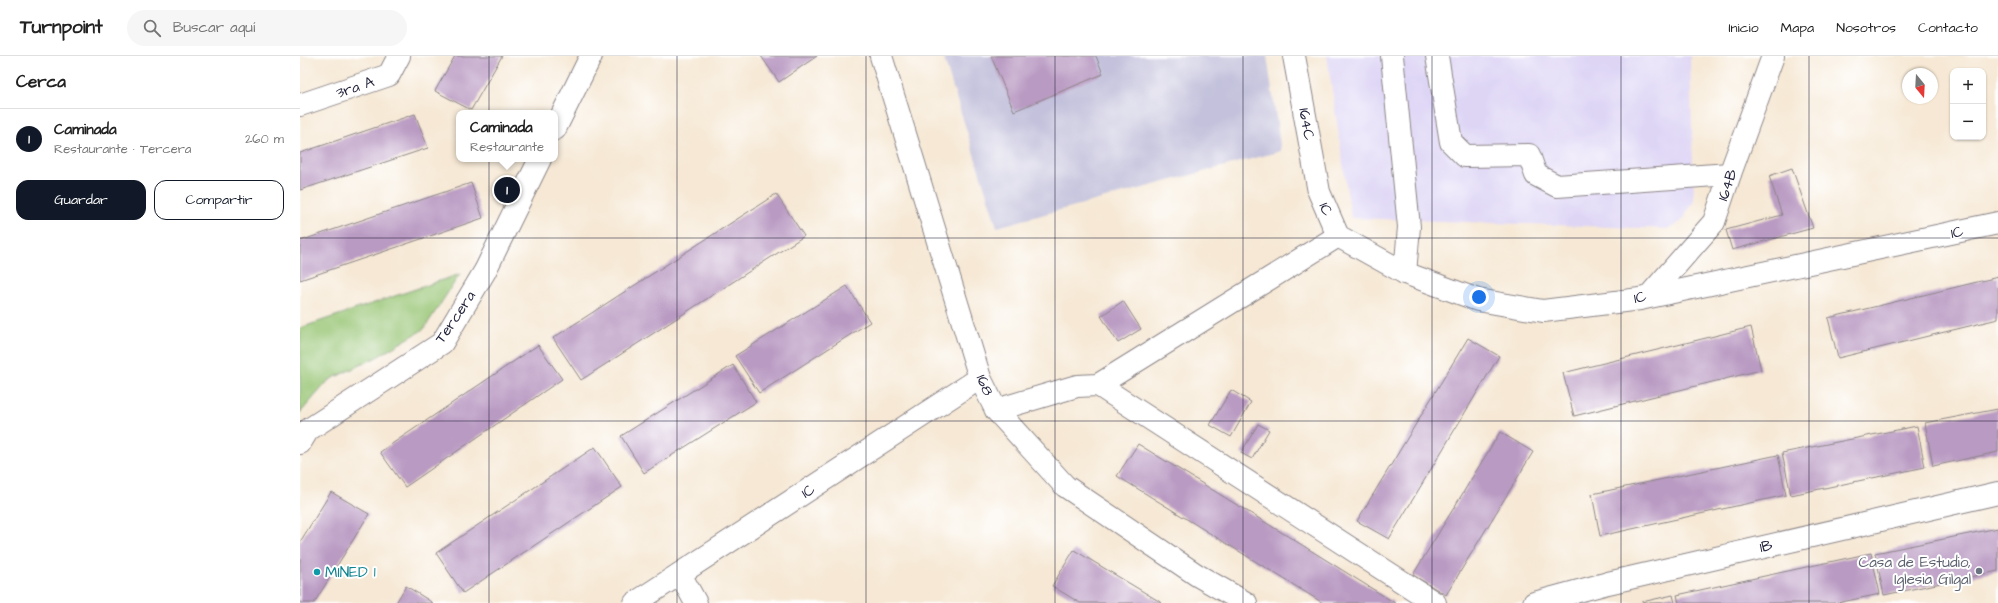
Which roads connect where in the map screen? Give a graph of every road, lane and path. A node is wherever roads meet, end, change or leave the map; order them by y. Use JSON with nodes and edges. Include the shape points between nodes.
{"nodes":[{"id":1,"x":399,"y":56,"type":"edge"},
{"id":2,"x":591,"y":56,"type":"edge"},
{"id":3,"x":881,"y":56,"type":"edge"},
{"id":4,"x":1294,"y":56,"type":"edge"},
{"id":5,"x":1392,"y":56,"type":"edge"},
{"id":6,"x":1437,"y":56,"type":"edge"},
{"id":7,"x":1773,"y":56,"type":"edge"},
{"id":8,"x":300,"y":105,"type":"edge"},
{"id":9,"x":558,"y":123,"type":"edge"},
{"id":10,"x":539,"y":162,"type":"edge"},
{"id":11,"x":1730,"y":174,"type":"junction"},
{"id":12,"x":1319,"y":192,"type":"joint"},
{"id":13,"x":1998,"y":223,"type":"edge"},
{"id":14,"x":1338,"y":236,"type":"junction"},
{"id":15,"x":1405,"y":273,"type":"junction"},
{"id":16,"x":1650,"y":295,"type":"junction"},
{"id":17,"x":980,"y":378,"type":"junction"},
{"id":18,"x":1098,"y":385,"type":"junction"},
{"id":19,"x":996,"y":410,"type":"junction"},
{"id":20,"x":300,"y":443,"type":"edge"},
{"id":21,"x":1998,"y":493,"type":"edge"},
{"id":22,"x":680,"y":574,"type":"junction"},
{"id":23,"x":635,"y":603,"type":"edge"},
{"id":24,"x":696,"y":603,"type":"edge"},
{"id":25,"x":1246,"y":603,"type":"edge"},
{"id":26,"x":1435,"y":603,"type":"edge"},
{"id":27,"x":1534,"y":603,"type":"edge"}],
"edges":[{"from":1,"to":8,"type":"street","name":"3ra A","via":[[389,75]]},
{"from":2,"to":9,"type":"street"},
{"from":3,"to":17,"type":"street","name":"168"},
{"from":4,"to":12,"type":"street","name":"164C"},
{"from":5,"to":15,"type":"street","via":[[1409,227]]},
{"from":6,"to":11,"type":"street","via":[[1451,142],[1465,156],[1529,155],[1536,175],[1556,186]]},
{"from":7,"to":11,"type":"street","name":"164B"},
{"from":10,"to":20,"type":"street","name":"Tercera","via":[[485,271],[442,343],[308,430]]},
{"from":11,"to":16,"type":"street","name":"164B","via":[[1714,222]]},
{"from":12,"to":14,"type":"street","name":"1C"},
{"from":13,"to":16,"type":"street","name":"1C"},
{"from":14,"to":15,"type":"street","name":"1C"},
{"from":14,"to":18,"type":"street"},
{"from":15,"to":16,"type":"street","name":"1C","via":[[1478,300],[1543,311]]},
{"from":17,"to":19,"type":"street","name":"168"},
{"from":17,"to":22,"type":"street","name":"1C"},
{"from":18,"to":19,"type":"street","via":[[1077,386]]},
{"from":18,"to":26,"type":"street"},
{"from":19,"to":25,"type":"street","name":"168","via":[[1065,486],[1197,575]]},
{"from":21,"to":27,"type":"street","name":"1B","via":[[1608,583]]},
{"from":22,"to":23,"type":"street","name":"1C"},
{"from":22,"to":24,"type":"street"}]}
